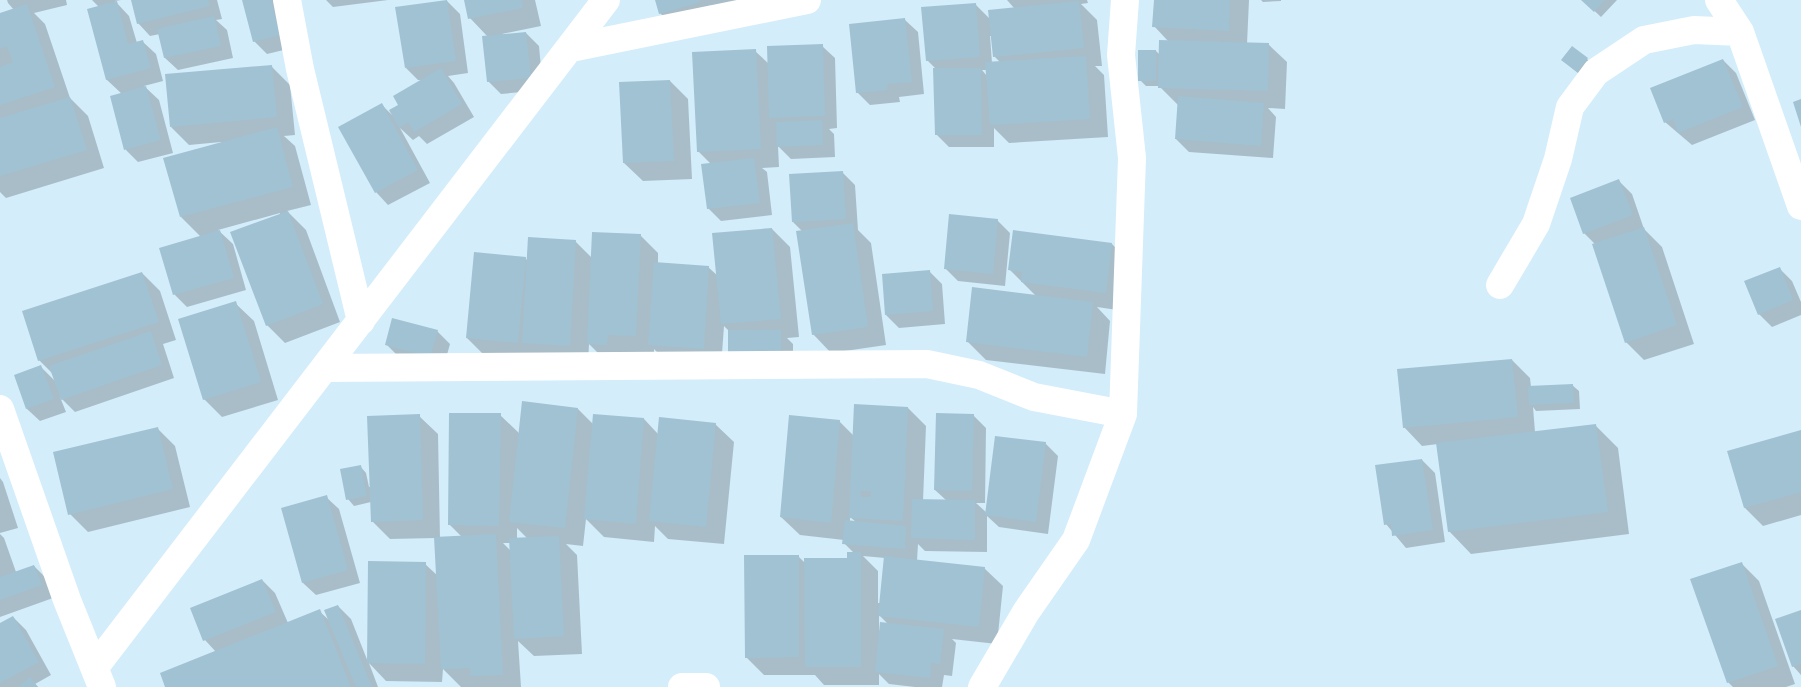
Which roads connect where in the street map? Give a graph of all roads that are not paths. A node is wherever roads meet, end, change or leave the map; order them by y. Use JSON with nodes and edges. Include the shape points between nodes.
{"nodes":[{"id":1,"x":287,"y":0,"type":"edge"},
{"id":2,"x":606,"y":0,"type":"edge"},
{"id":3,"x":807,"y":0,"type":"edge"},
{"id":4,"x":1125,"y":0,"type":"edge"},
{"id":5,"x":1719,"y":0,"type":"edge"},
{"id":6,"x":1740,"y":32,"type":"junction"},
{"id":7,"x":571,"y":48,"type":"junction"},
{"id":8,"x":1801,"y":206,"type":"edge"},
{"id":9,"x":1500,"y":285,"type":"dead end"},
{"id":10,"x":361,"y":321,"type":"junction"},
{"id":11,"x":324,"y":368,"type":"junction"},
{"id":12,"x":0,"y":409,"type":"edge"},
{"id":13,"x":1123,"y":414,"type":"junction"},
{"id":14,"x":98,"y":677,"type":"edge"},
{"id":15,"x":682,"y":687,"type":"edge"},
{"id":16,"x":706,"y":687,"type":"edge"},
{"id":17,"x":982,"y":687,"type":"edge"}],
"edges":[{"from":1,"to":10,"type":"street","via":[[300,69]]},
{"from":2,"to":7,"type":"street"},
{"from":3,"to":7,"type":"street"},
{"from":4,"to":13,"type":"street","via":[[1121,55],[1132,158]]},
{"from":5,"to":6,"type":"street"},
{"from":6,"to":8,"type":"street"},
{"from":6,"to":9,"type":"street","via":[[1694,30],[1644,40],[1596,72],[1570,107],[1558,159],[1536,224]]},
{"from":7,"to":10,"type":"street"},
{"from":10,"to":11,"type":"street"},
{"from":11,"to":13,"type":"street","via":[[927,364],[979,375],[1034,398]]},
{"from":11,"to":14,"type":"street"},
{"from":12,"to":14,"type":"street","via":[[67,600]]},
{"from":13,"to":17,"type":"street","via":[[1076,540],[1026,612]]},
{"from":15,"to":16,"type":"street"}]}
